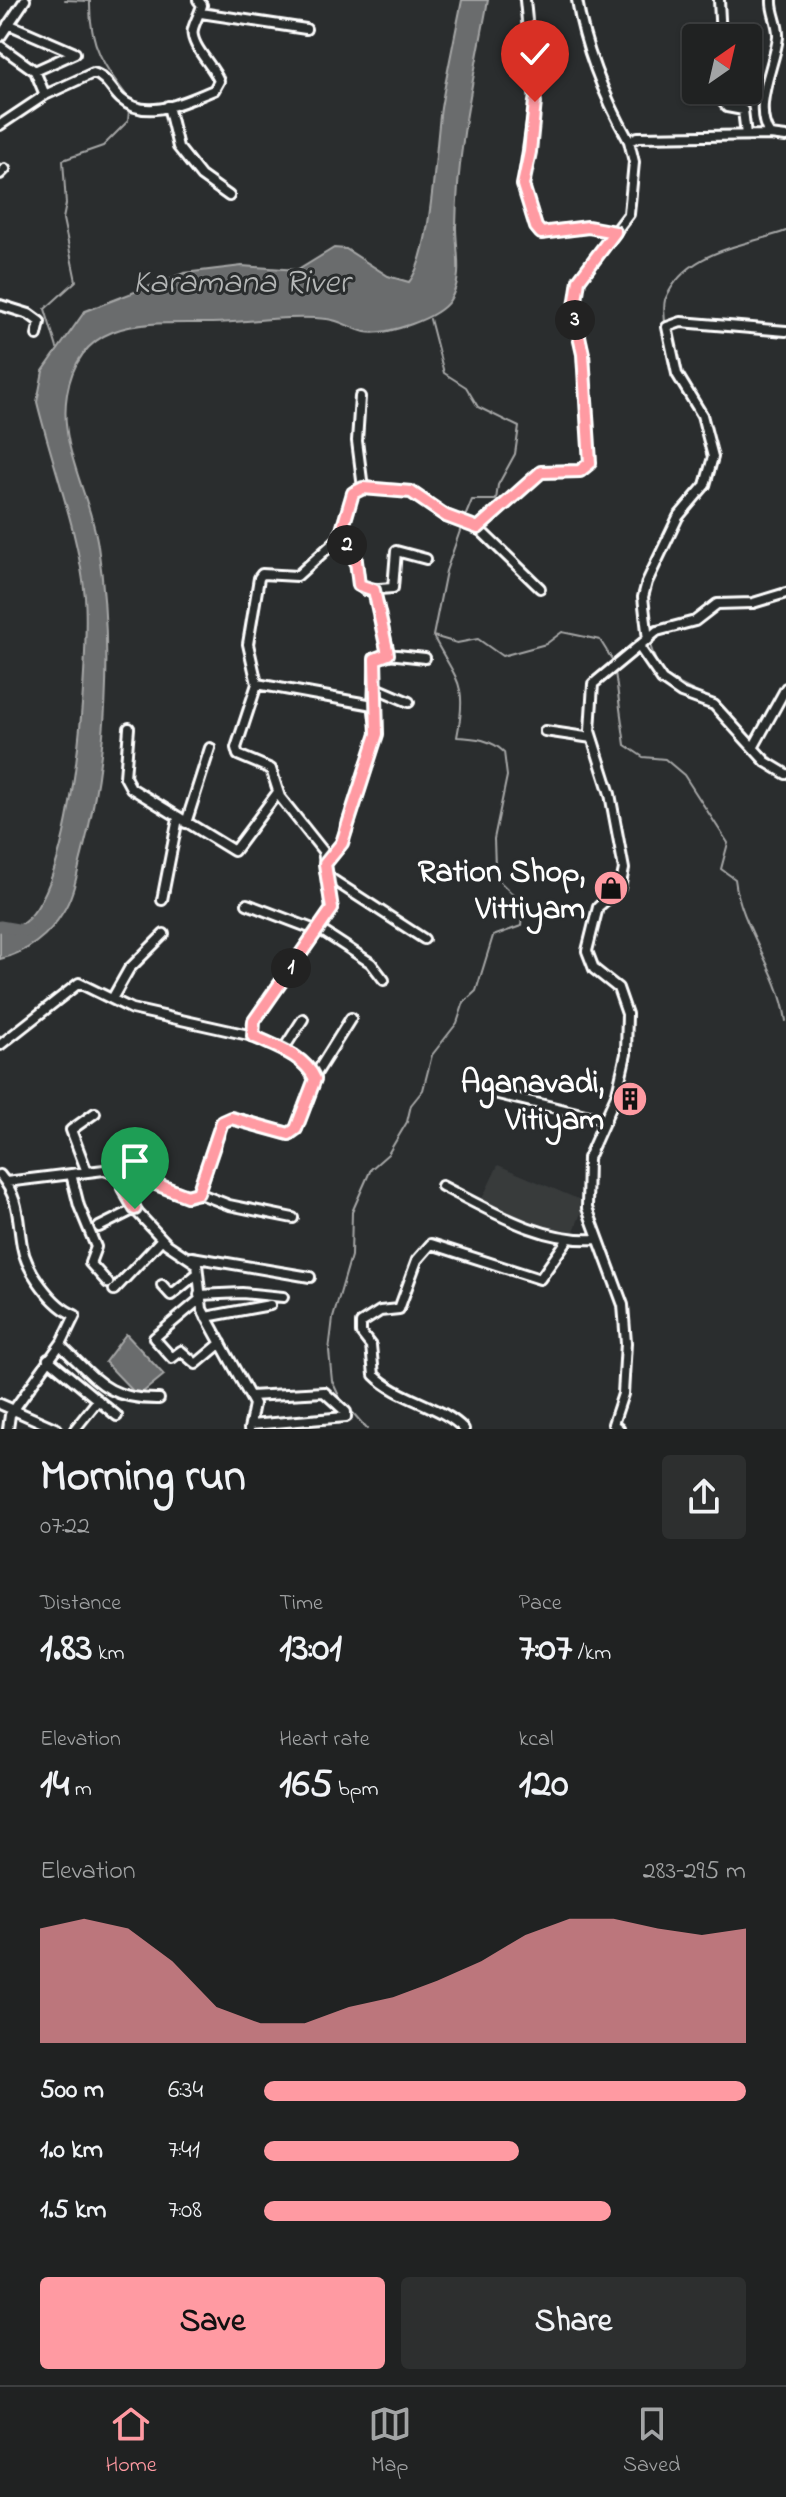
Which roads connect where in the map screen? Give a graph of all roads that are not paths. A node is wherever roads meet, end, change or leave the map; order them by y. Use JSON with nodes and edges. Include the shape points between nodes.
{"nodes":[{"id":1,"x":25,"y":0,"type":"edge"},
{"id":2,"x":198,"y":0,"type":"edge"},
{"id":3,"x":525,"y":0,"type":"edge"},
{"id":4,"x":577,"y":0,"type":"edge"},
{"id":5,"x":719,"y":0,"type":"edge"},
{"id":6,"x":772,"y":0,"type":"edge"},
{"id":7,"x":201,"y":13,"type":"junction"},
{"id":8,"x":8,"y":24,"type":"junction"},
{"id":9,"x":720,"y":24,"type":"edge"},
{"id":10,"x":306,"y":29,"type":"dead end"},
{"id":11,"x":0,"y":37,"type":"edge"},
{"id":12,"x":0,"y":46,"type":"edge"},
{"id":13,"x":35,"y":71,"type":"junction"},
{"id":14,"x":45,"y":95,"type":"junction"},
{"id":15,"x":725,"y":104,"type":"edge"},
{"id":16,"x":168,"y":106,"type":"junction"},
{"id":17,"x":0,"y":125,"type":"edge"},
{"id":18,"x":746,"y":135,"type":"junction"},
{"id":19,"x":770,"y":135,"type":"junction"},
{"id":20,"x":786,"y":137,"type":"edge"},
{"id":21,"x":629,"y":141,"type":"junction"},
{"id":22,"x":229,"y":196,"type":"dead end"},
{"id":23,"x":615,"y":232,"type":"junction"},
{"id":24,"x":0,"y":305,"type":"edge"},
{"id":25,"x":786,"y":331,"type":"edge"},
{"id":26,"x":37,"y":335,"type":"dead end"},
{"id":27,"x":360,"y":397,"type":"dead end"},
{"id":28,"x":363,"y":488,"type":"junction"},
{"id":29,"x":478,"y":528,"type":"junction"},
{"id":30,"x":340,"y":537,"type":"junction"},
{"id":31,"x":426,"y":559,"type":"dead end"},
{"id":32,"x":540,"y":588,"type":"dead end"},
{"id":33,"x":374,"y":590,"type":"junction"},
{"id":34,"x":786,"y":593,"type":"edge"},
{"id":35,"x":648,"y":640,"type":"junction"},
{"id":36,"x":640,"y":648,"type":"junction"},
{"id":37,"x":388,"y":654,"type":"junction"},
{"id":38,"x":425,"y":658,"type":"dead end"},
{"id":39,"x":257,"y":684,"type":"junction"},
{"id":40,"x":374,"y":687,"type":"junction"},
{"id":41,"x":786,"y":688,"type":"edge"},
{"id":42,"x":409,"y":702,"type":"dead end"},
{"id":43,"x":373,"y":703,"type":"junction"},
{"id":44,"x":129,"y":728,"type":"dead end"},
{"id":45,"x":545,"y":731,"type":"dead end"},
{"id":46,"x":592,"y":738,"type":"junction"},
{"id":47,"x":755,"y":745,"type":"junction"},
{"id":48,"x":210,"y":748,"type":"dead end"},
{"id":49,"x":786,"y":774,"type":"edge"},
{"id":50,"x":278,"y":792,"type":"junction"},
{"id":51,"x":182,"y":820,"type":"junction"},
{"id":52,"x":325,"y":864,"type":"junction"},
{"id":53,"x":327,"y":876,"type":"junction"},
{"id":54,"x":162,"y":900,"type":"dead end"},
{"id":55,"x":247,"y":904,"type":"dead end"},
{"id":56,"x":318,"y":930,"type":"junction"},
{"id":57,"x":164,"y":934,"type":"dead end"},
{"id":58,"x":424,"y":939,"type":"dead end"},
{"id":59,"x":384,"y":980,"type":"dead end"},
{"id":60,"x":112,"y":999,"type":"junction"},
{"id":61,"x":351,"y":1018,"type":"dead end"},
{"id":62,"x":303,"y":1019,"type":"dead end"},
{"id":63,"x":253,"y":1036,"type":"junction"},
{"id":64,"x":0,"y":1045,"type":"edge"},
{"id":65,"x":283,"y":1050,"type":"junction"},
{"id":66,"x":314,"y":1077,"type":"junction"},
{"id":67,"x":494,"y":1093,"type":"dead end"},
{"id":68,"x":95,"y":1113,"type":"dead end"},
{"id":69,"x":606,"y":1120,"type":"junction"},
{"id":70,"x":87,"y":1172,"type":"junction"},
{"id":71,"x":71,"y":1174,"type":"junction"},
{"id":72,"x":128,"y":1178,"type":"junction"},
{"id":73,"x":3,"y":1179,"type":"edge"},
{"id":74,"x":442,"y":1186,"type":"dead end"},
{"id":75,"x":198,"y":1193,"type":"junction"},
{"id":76,"x":135,"y":1209,"type":"junction"},
{"id":77,"x":293,"y":1218,"type":"dead end"},
{"id":78,"x":99,"y":1227,"type":"dead end"},
{"id":79,"x":162,"y":1239,"type":"junction"},
{"id":80,"x":565,"y":1239,"type":"junction"},
{"id":81,"x":597,"y":1239,"type":"junction"},
{"id":82,"x":191,"y":1257,"type":"junction"},
{"id":83,"x":198,"y":1273,"type":"junction"},
{"id":84,"x":310,"y":1277,"type":"dead end"},
{"id":85,"x":162,"y":1285,"type":"dead end"},
{"id":86,"x":283,"y":1297,"type":"dead end"},
{"id":87,"x":199,"y":1298,"type":"junction"},
{"id":88,"x":270,"y":1305,"type":"dead end"},
{"id":89,"x":206,"y":1317,"type":"junction"},
{"id":90,"x":221,"y":1343,"type":"junction"},
{"id":91,"x":60,"y":1345,"type":"junction"},
{"id":92,"x":48,"y":1359,"type":"junction"},
{"id":93,"x":250,"y":1396,"type":"junction"},
{"id":94,"x":159,"y":1399,"type":"dead end"},
{"id":95,"x":98,"y":1400,"type":"junction"},
{"id":96,"x":0,"y":1404,"type":"edge"},
{"id":97,"x":12,"y":1412,"type":"junction"},
{"id":98,"x":117,"y":1416,"type":"dead end"},
{"id":99,"x":250,"y":1427,"type":"edge"},
{"id":100,"x":8,"y":1429,"type":"edge"},
{"id":101,"x":57,"y":1429,"type":"edge"},
{"id":102,"x":75,"y":1429,"type":"edge"},
{"id":103,"x":464,"y":1429,"type":"edge"},
{"id":104,"x":619,"y":1429,"type":"edge"}],
"edges":[{"from":1,"to":8,"type":"street"},
{"from":2,"to":7,"type":"street"},
{"from":3,"to":23,"type":"street","via":[[535,102],[523,185],[536,227],[541,233],[588,227]]},
{"from":4,"to":21,"type":"street","via":[[613,113]]},
{"from":5,"to":9,"type":"street"},
{"from":6,"to":19,"type":"street","via":[[778,35],[766,85],[764,127]]},
{"from":7,"to":10,"type":"street"},
{"from":7,"to":16,"type":"street","via":[[193,39],[219,81],[214,90]]},
{"from":8,"to":11,"type":"street"},
{"from":8,"to":13,"type":"street","via":[[75,53]]},
{"from":12,"to":13,"type":"street"},
{"from":13,"to":14,"type":"street"},
{"from":14,"to":16,"type":"street","via":[[93,73],[133,107]]},
{"from":14,"to":17,"type":"street"},
{"from":15,"to":18,"type":"street","via":[[743,110]]},
{"from":16,"to":22,"type":"street","via":[[178,147],[201,176]]},
{"from":18,"to":19,"type":"street"},
{"from":18,"to":21,"type":"street"},
{"from":19,"to":20,"type":"street"},
{"from":21,"to":23,"type":"street","via":[[634,162],[629,214]]},
{"from":23,"to":29,"type":"street","via":[[579,280],[574,314],[583,354],[590,463],[580,471],[541,472]]},
{"from":24,"to":26,"type":"street","via":[[40,322]]},
{"from":25,"to":35,"type":"street","via":[[681,322],[667,327],[677,374],[702,415],[713,457],[705,485],[678,517],[647,582],[643,597]]},
{"from":27,"to":28,"type":"street","via":[[357,441]]},
{"from":28,"to":29,"type":"street","via":[[411,492],[446,516]]},
{"from":28,"to":30,"type":"street","via":[[353,493]]},
{"from":29,"to":32,"type":"street"},
{"from":30,"to":33,"type":"street","via":[[355,553],[359,585]]},
{"from":30,"to":39,"type":"street","via":[[297,576],[259,578],[248,644]]},
{"from":31,"to":33,"type":"street","via":[[396,551],[393,588]]},
{"from":33,"to":37,"type":"street"},
{"from":34,"to":35,"type":"street","via":[[753,603],[717,604],[695,621],[657,631]]},
{"from":35,"to":36,"type":"street"},
{"from":36,"to":46,"type":"street","via":[[593,684]]},
{"from":36,"to":47,"type":"street","via":[[662,680],[714,705]]},
{"from":37,"to":38,"type":"street"},
{"from":37,"to":40,"type":"street","via":[[375,659]]},
{"from":39,"to":43,"type":"street"},
{"from":39,"to":50,"type":"street","via":[[236,748],[238,755],[271,769]]},
{"from":40,"to":42,"type":"street"},
{"from":40,"to":43,"type":"street"},
{"from":41,"to":47,"type":"street"},
{"from":43,"to":52,"type":"street","via":[[377,734],[342,843]]},
{"from":44,"to":51,"type":"street","via":[[125,777],[131,788]]},
{"from":45,"to":46,"type":"street"},
{"from":46,"to":69,"type":"street","via":[[610,794],[624,869],[620,888],[598,907],[587,951],[594,969],[618,988],[627,1014],[626,1054]]},
{"from":47,"to":49,"type":"street","via":[[766,762]]},
{"from":48,"to":51,"type":"street"},
{"from":50,"to":51,"type":"street","via":[[234,851]]},
{"from":50,"to":52,"type":"street","via":[[323,851]]},
{"from":51,"to":54,"type":"street"},
{"from":52,"to":53,"type":"street"},
{"from":53,"to":56,"type":"street","via":[[332,909]]},
{"from":53,"to":58,"type":"street"},
{"from":55,"to":56,"type":"street"},
{"from":56,"to":59,"type":"street","via":[[371,963]]},
{"from":56,"to":63,"type":"street","via":[[254,1021]]},
{"from":57,"to":60,"type":"street","via":[[129,969]]},
{"from":60,"to":63,"type":"street","via":[[132,1009]]},
{"from":60,"to":64,"type":"street","via":[[79,983]]},
{"from":61,"to":66,"type":"street"},
{"from":62,"to":65,"type":"street"},
{"from":63,"to":65,"type":"street"},
{"from":65,"to":66,"type":"street"},
{"from":66,"to":75,"type":"street","via":[[296,1129],[289,1134],[231,1118],[222,1122]]},
{"from":67,"to":69,"type":"street"},
{"from":68,"to":70,"type":"street","via":[[71,1130]]},
{"from":69,"to":81,"type":"street","via":[[588,1158],[587,1208]]},
{"from":70,"to":71,"type":"street"},
{"from":70,"to":72,"type":"street","via":[[104,1170]]},
{"from":71,"to":73,"type":"street"},
{"from":71,"to":79,"type":"street","via":[[96,1247],[90,1263],[111,1287]]},
{"from":72,"to":75,"type":"street","via":[[187,1196]]},
{"from":72,"to":76,"type":"street","via":[[123,1188]]},
{"from":73,"to":91,"type":"street","via":[[16,1197],[28,1261],[46,1290],[75,1315]]},
{"from":74,"to":80,"type":"street"},
{"from":75,"to":77,"type":"street"},
{"from":76,"to":78,"type":"street"},
{"from":76,"to":79,"type":"street"},
{"from":79,"to":82,"type":"street"},
{"from":80,"to":81,"type":"street"},
{"from":80,"to":103,"type":"street","via":[[540,1279],[431,1244],[417,1260],[399,1309],[380,1311],[361,1323],[371,1346],[374,1375]]},
{"from":81,"to":104,"type":"street","via":[[623,1305],[623,1394],[613,1424]]},
{"from":82,"to":83,"type":"street"},
{"from":82,"to":84,"type":"street"},
{"from":83,"to":85,"type":"street","via":[[171,1295]]},
{"from":83,"to":87,"type":"street"},
{"from":86,"to":87,"type":"street","via":[[242,1293]]},
{"from":87,"to":89,"type":"street"},
{"from":87,"to":90,"type":"street","via":[[154,1338],[172,1358],[181,1351],[196,1364]]},
{"from":88,"to":89,"type":"street"},
{"from":89,"to":90,"type":"street"},
{"from":90,"to":93,"type":"street"},
{"from":91,"to":92,"type":"street"},
{"from":91,"to":94,"type":"street","via":[[112,1393],[132,1400]]},
{"from":92,"to":95,"type":"street"},
{"from":92,"to":97,"type":"street"},
{"from":93,"to":99,"type":"street"},
{"from":93,"to":99,"type":"street","via":[[324,1392],[346,1412],[346,1417]]},
{"from":95,"to":98,"type":"street"},
{"from":95,"to":102,"type":"street"},
{"from":96,"to":97,"type":"street"},
{"from":97,"to":100,"type":"street"},
{"from":97,"to":101,"type":"street"}]}
